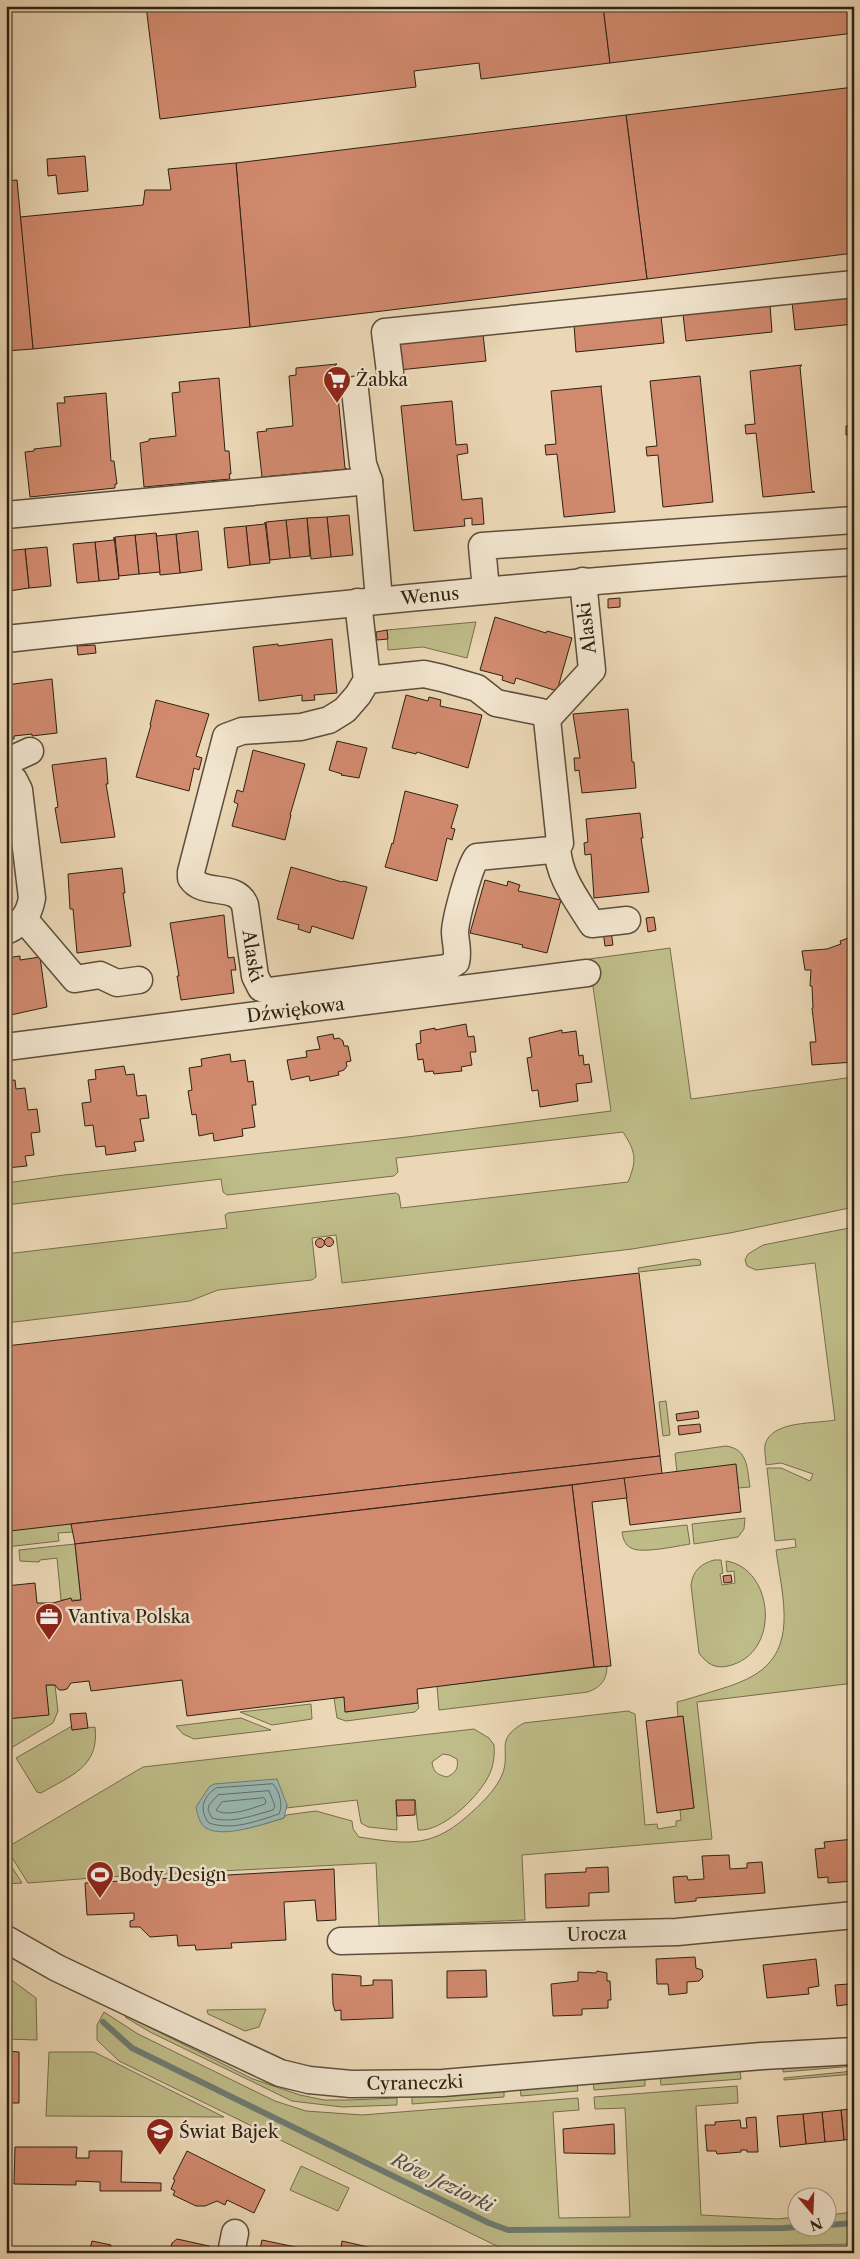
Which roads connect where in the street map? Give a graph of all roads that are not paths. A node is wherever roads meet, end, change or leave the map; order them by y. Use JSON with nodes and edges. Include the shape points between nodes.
{"nodes":[{"id":1,"x":854,"y":284,"type":"edge"},
{"id":2,"x":390,"y":372,"type":"dead end"},
{"id":3,"x":355,"y":390,"type":"dead end"},
{"id":4,"x":369,"y":481,"type":"junction"},
{"id":5,"x":6,"y":515,"type":"edge"},
{"id":6,"x":854,"y":520,"type":"edge"},
{"id":7,"x":703,"y":530,"type":"junction"},
{"id":8,"x":854,"y":562,"type":"edge"},
{"id":9,"x":707,"y":572,"type":"junction"},
{"id":10,"x":583,"y":581,"type":"junction"},
{"id":11,"x":486,"y":590,"type":"junction"},
{"id":12,"x":368,"y":601,"type":"junction"},
{"id":13,"x":6,"y":639,"type":"edge"},
{"id":14,"x":367,"y":680,"type":"junction"},
{"id":15,"x":547,"y":719,"type":"junction"},
{"id":16,"x":30,"y":751,"type":"dead end"},
{"id":17,"x":6,"y":762,"type":"edge"},
{"id":18,"x":6,"y":772,"type":"edge"},
{"id":19,"x":556,"y":847,"type":"junction"},
{"id":20,"x":628,"y":920,"type":"dead end"},
{"id":21,"x":15,"y":925,"type":"edge"},
{"id":22,"x":587,"y":973,"type":"dead end"},
{"id":23,"x":138,"y":980,"type":"dead end"},
{"id":24,"x":6,"y":1048,"type":"edge"},
{"id":25,"x":854,"y":1915,"type":"edge"},
{"id":26,"x":6,"y":1939,"type":"edge"},
{"id":27,"x":341,"y":1940,"type":"dead end"},
{"id":28,"x":854,"y":2051,"type":"edge"}],
"edges":[{"from":1,"to":2,"type":"street","via":[[385,332]]},
{"from":3,"to":4,"type":"street","via":[[363,464]]},
{"from":4,"to":5,"type":"street"},
{"from":4,"to":12,"type":"street"},
{"from":6,"to":7,"type":"street"},
{"from":7,"to":9,"type":"street"},
{"from":7,"to":11,"type":"street","via":[[482,546]]},
{"from":8,"to":9,"type":"street","name":"Wenus"},
{"from":9,"to":10,"type":"street","name":"Wenus","via":[[641,585]]},
{"from":10,"to":11,"type":"street","name":"Wenus"},
{"from":10,"to":15,"type":"street","name":"Alaski","via":[[592,670]]},
{"from":11,"to":12,"type":"street","name":"Wenus"},
{"from":12,"to":13,"type":"street","name":"Wenus"},
{"from":12,"to":14,"type":"street"},
{"from":14,"to":15,"type":"street","via":[[424,674],[477,688],[496,702],[541,712]]},
{"from":14,"to":19,"type":"street","name":"Alaski","via":[[345,710],[329,720],[300,727],[242,731],[226,737],[190,878],[198,885],[242,898],[255,976],[261,988],[270,991],[446,968],[456,962],[459,953],[455,931],[471,867],[477,857]]},
{"from":15,"to":19,"type":"street","via":[[560,837]]},
{"from":16,"to":17,"type":"street"},
{"from":18,"to":21,"type":"street","via":[[20,790],[32,898],[29,913]]},
{"from":19,"to":20,"type":"street","via":[[563,878],[592,924]]},
{"from":21,"to":23,"type":"street","via":[[75,979],[100,975],[117,983]]},
{"from":22,"to":24,"type":"street","name":"Dźwiękowa"},
{"from":25,"to":27,"type":"street","name":"Urocza","via":[[677,1932]]},
{"from":26,"to":28,"type":"street","name":"Cyraneczki","via":[[58,1968],[280,2073],[308,2080],[351,2084],[443,2083]]}]}
